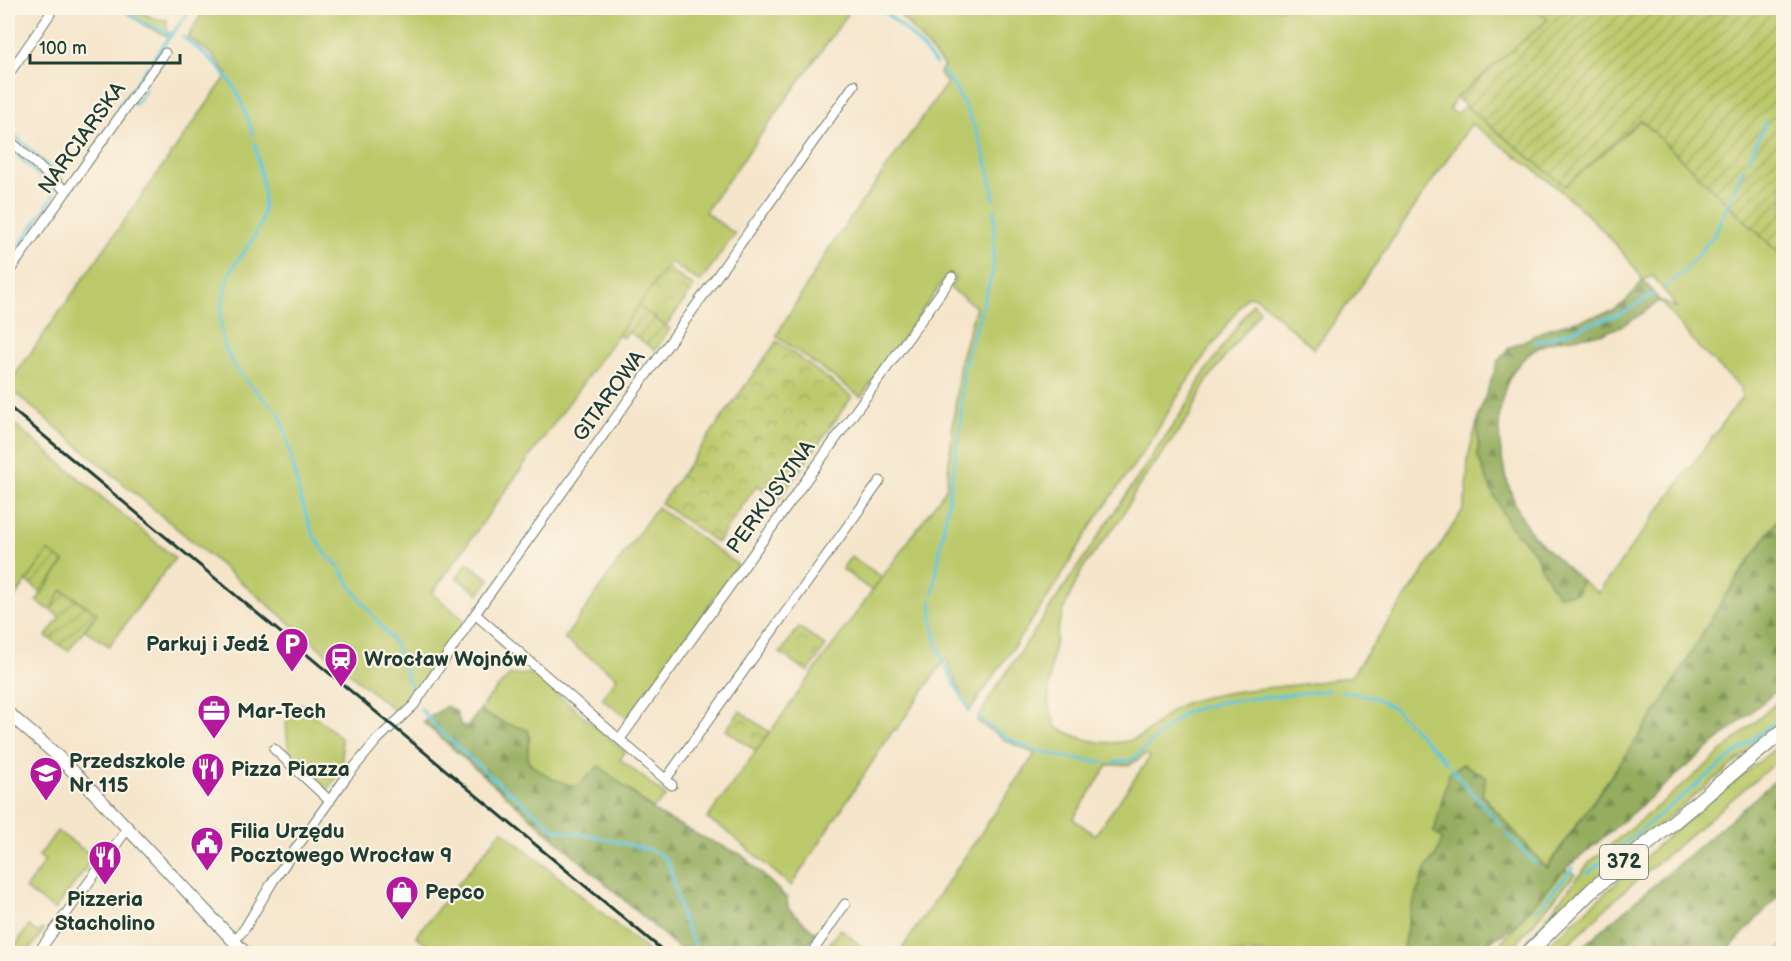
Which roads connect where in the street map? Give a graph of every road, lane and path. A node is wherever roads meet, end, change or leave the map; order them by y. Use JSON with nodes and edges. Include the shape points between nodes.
{"nodes":[{"id":1,"x":51,"y":8,"type":"edge"},
{"id":2,"x":165,"y":53,"type":"dead end"},
{"id":3,"x":8,"y":75,"type":"edge"},
{"id":4,"x":854,"y":85,"type":"dead end"},
{"id":5,"x":8,"y":139,"type":"edge"},
{"id":6,"x":66,"y":191,"type":"junction"},
{"id":7,"x":8,"y":273,"type":"edge"},
{"id":8,"x":952,"y":277,"type":"dead end"},
{"id":9,"x":880,"y":481,"type":"dead end"},
{"id":10,"x":475,"y":614,"type":"junction"},
{"id":11,"x":8,"y":713,"type":"edge"},
{"id":12,"x":1784,"y":730,"type":"edge"},
{"id":13,"x":620,"y":739,"type":"junction"},
{"id":14,"x":274,"y":749,"type":"dead end"},
{"id":15,"x":330,"y":801,"type":"junction"},
{"id":16,"x":129,"y":828,"type":"junction"},
{"id":17,"x":845,"y":904,"type":"dead end"},
{"id":18,"x":234,"y":941,"type":"junction"},
{"id":19,"x":37,"y":954,"type":"edge"},
{"id":20,"x":246,"y":954,"type":"edge"},
{"id":21,"x":811,"y":954,"type":"edge"},
{"id":22,"x":1527,"y":954,"type":"edge"}],
"edges":[{"from":1,"to":3,"type":"street"},
{"from":2,"to":6,"type":"street","name":"NARCIARSKA"},
{"from":4,"to":10,"type":"street","name":"GITAROWA"},
{"from":5,"to":6,"type":"street"},
{"from":6,"to":7,"type":"street","name":"NARCIARSKA"},
{"from":8,"to":13,"type":"street","name":"PERKUSYJNA"},
{"from":9,"to":13,"type":"street","via":[[669,782]]},
{"from":10,"to":13,"type":"street"},
{"from":10,"to":15,"type":"street","name":"GITAROWA","via":[[414,705],[367,750]]},
{"from":11,"to":16,"type":"main road"},
{"from":12,"to":22,"type":"main road","number":"372","via":[[1593,889]]},
{"from":14,"to":15,"type":"street"},
{"from":15,"to":18,"type":"street","name":"GITAROWA"},
{"from":16,"to":18,"type":"main road"},
{"from":16,"to":19,"type":"street"},
{"from":17,"to":21,"type":"street"},
{"from":18,"to":20,"type":"main road"}]}
